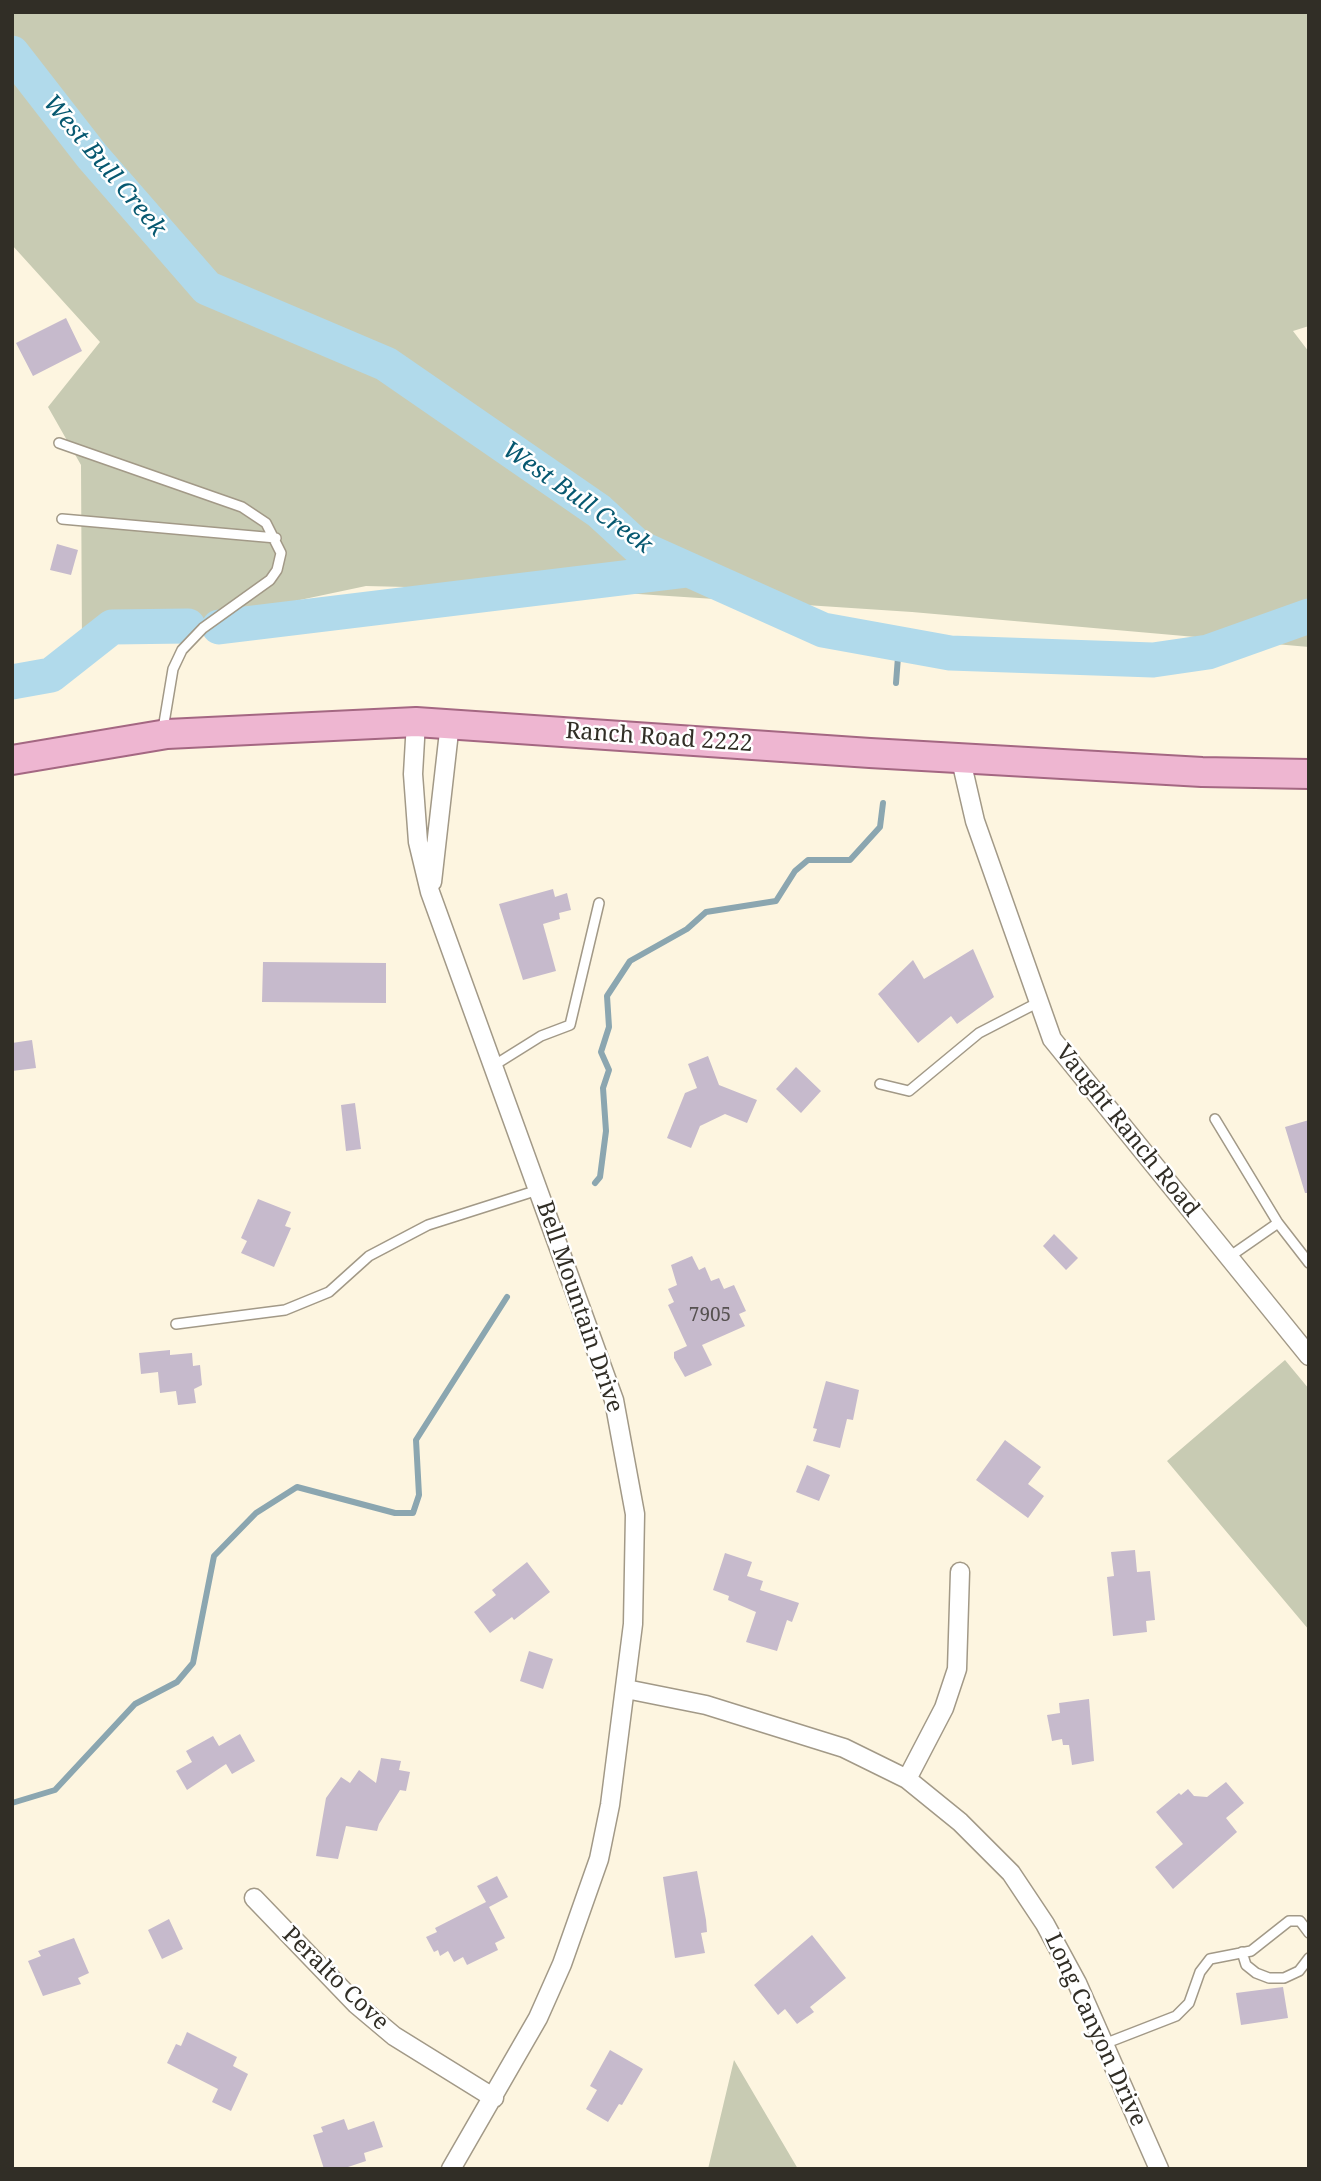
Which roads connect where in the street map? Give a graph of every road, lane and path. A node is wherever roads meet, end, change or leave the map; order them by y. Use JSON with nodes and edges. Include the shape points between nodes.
{"nodes":[{"id":1,"x":59,"y":443,"type":"dead end"},
{"id":2,"x":62,"y":519,"type":"dead end"},
{"id":3,"x":276,"y":538,"type":"junction"},
{"id":4,"x":416,"y":722,"type":"junction"},
{"id":5,"x":450,"y":723,"type":"junction"},
{"id":6,"x":162,"y":734,"type":"junction"},
{"id":7,"x":960,"y":756,"type":"junction"},
{"id":8,"x":12,"y":760,"type":"edge"},
{"id":9,"x":1309,"y":774,"type":"edge"},
{"id":10,"x":430,"y":892,"type":"junction"},
{"id":11,"x":599,"y":903,"type":"dead end"},
{"id":12,"x":1039,"y":1002,"type":"junction"},
{"id":13,"x":493,"y":1066,"type":"junction"},
{"id":14,"x":880,"y":1084,"type":"dead end"},
{"id":15,"x":1215,"y":1119,"type":"dead end"},
{"id":16,"x":538,"y":1190,"type":"junction"},
{"id":17,"x":1278,"y":1223,"type":"junction"},
{"id":18,"x":1229,"y":1257,"type":"junction"},
{"id":19,"x":1309,"y":1263,"type":"edge"},
{"id":20,"x":176,"y":1324,"type":"dead end"},
{"id":21,"x":1309,"y":1356,"type":"edge"},
{"id":22,"x":960,"y":1572,"type":"dead end"},
{"id":23,"x":626,"y":1689,"type":"junction"},
{"id":24,"x":907,"y":1779,"type":"junction"},
{"id":25,"x":254,"y":1898,"type":"dead end"},
{"id":26,"x":1309,"y":1933,"type":"edge"},
{"id":27,"x":1242,"y":1952,"type":"junction"},
{"id":28,"x":1309,"y":1958,"type":"edge"},
{"id":29,"x":1104,"y":2044,"type":"junction"},
{"id":30,"x":494,"y":2098,"type":"junction"},
{"id":31,"x":451,"y":2169,"type":"edge"},
{"id":32,"x":1159,"y":2169,"type":"edge"}],
"edges":[{"from":1,"to":3,"type":"lane","via":[[242,507],[265,523]]},
{"from":2,"to":3,"type":"lane"},
{"from":3,"to":6,"type":"lane","via":[[281,553],[270,580],[203,628],[182,650],[173,669]]},
{"from":4,"to":5,"type":"main road","name":"Ranch Road 2222"},
{"from":4,"to":6,"type":"main road","name":"Ranch Road 2222"},
{"from":4,"to":10,"type":"street","name":"Bell Mountain Drive","via":[[413,774],[418,842]]},
{"from":5,"to":7,"type":"main road","name":"Ranch Road 2222"},
{"from":5,"to":10,"type":"street"},
{"from":6,"to":8,"type":"main road","name":"Ranch Road 2222"},
{"from":7,"to":9,"type":"main road","name":"Ranch Road 2222","via":[[1202,772]]},
{"from":7,"to":12,"type":"street","name":"Vaught Ranch Road","via":[[975,821]]},
{"from":10,"to":13,"type":"street","name":"Bell Mountain Drive"},
{"from":11,"to":13,"type":"lane","via":[[570,1025],[541,1036]]},
{"from":12,"to":14,"type":"lane","via":[[979,1033],[909,1091]]},
{"from":12,"to":18,"type":"street","name":"Vaught Ranch Road","via":[[1052,1039]]},
{"from":13,"to":16,"type":"street","name":"Bell Mountain Drive"},
{"from":15,"to":17,"type":"lane"},
{"from":16,"to":20,"type":"lane","via":[[428,1225],[369,1256],[329,1292],[285,1310]]},
{"from":16,"to":23,"type":"street","name":"Bell Mountain Drive","via":[[614,1400],[628,1468],[636,1568]]},
{"from":17,"to":18,"type":"lane"},
{"from":17,"to":19,"type":"lane"},
{"from":18,"to":21,"type":"street","name":"Vaught Ranch Road"},
{"from":22,"to":24,"type":"street","via":[[957,1669],[944,1708]]},
{"from":23,"to":24,"type":"street","name":"Long Canyon Drive","via":[[785,1728],[844,1748]]},
{"from":23,"to":30,"type":"street","name":"Bell Mountain Drive","via":[[599,1859],[538,2018]]},
{"from":24,"to":29,"type":"street","name":"Long Canyon Drive","via":[[960,1822],[1011,1873],[1065,1959]]},
{"from":25,"to":30,"type":"street","name":"Peralto Cove","via":[[356,2004],[394,2036]]},
{"from":26,"to":27,"type":"lane","via":[[1300,1921],[1289,1921],[1251,1951]]},
{"from":27,"to":28,"type":"lane","via":[[1246,1965],[1269,1979],[1299,1971]]},
{"from":27,"to":29,"type":"lane","via":[[1210,1959],[1189,2003],[1176,2016]]},
{"from":29,"to":32,"type":"street","name":"Long Canyon Drive"},
{"from":30,"to":31,"type":"street","name":"Bell Mountain Drive"}]}
